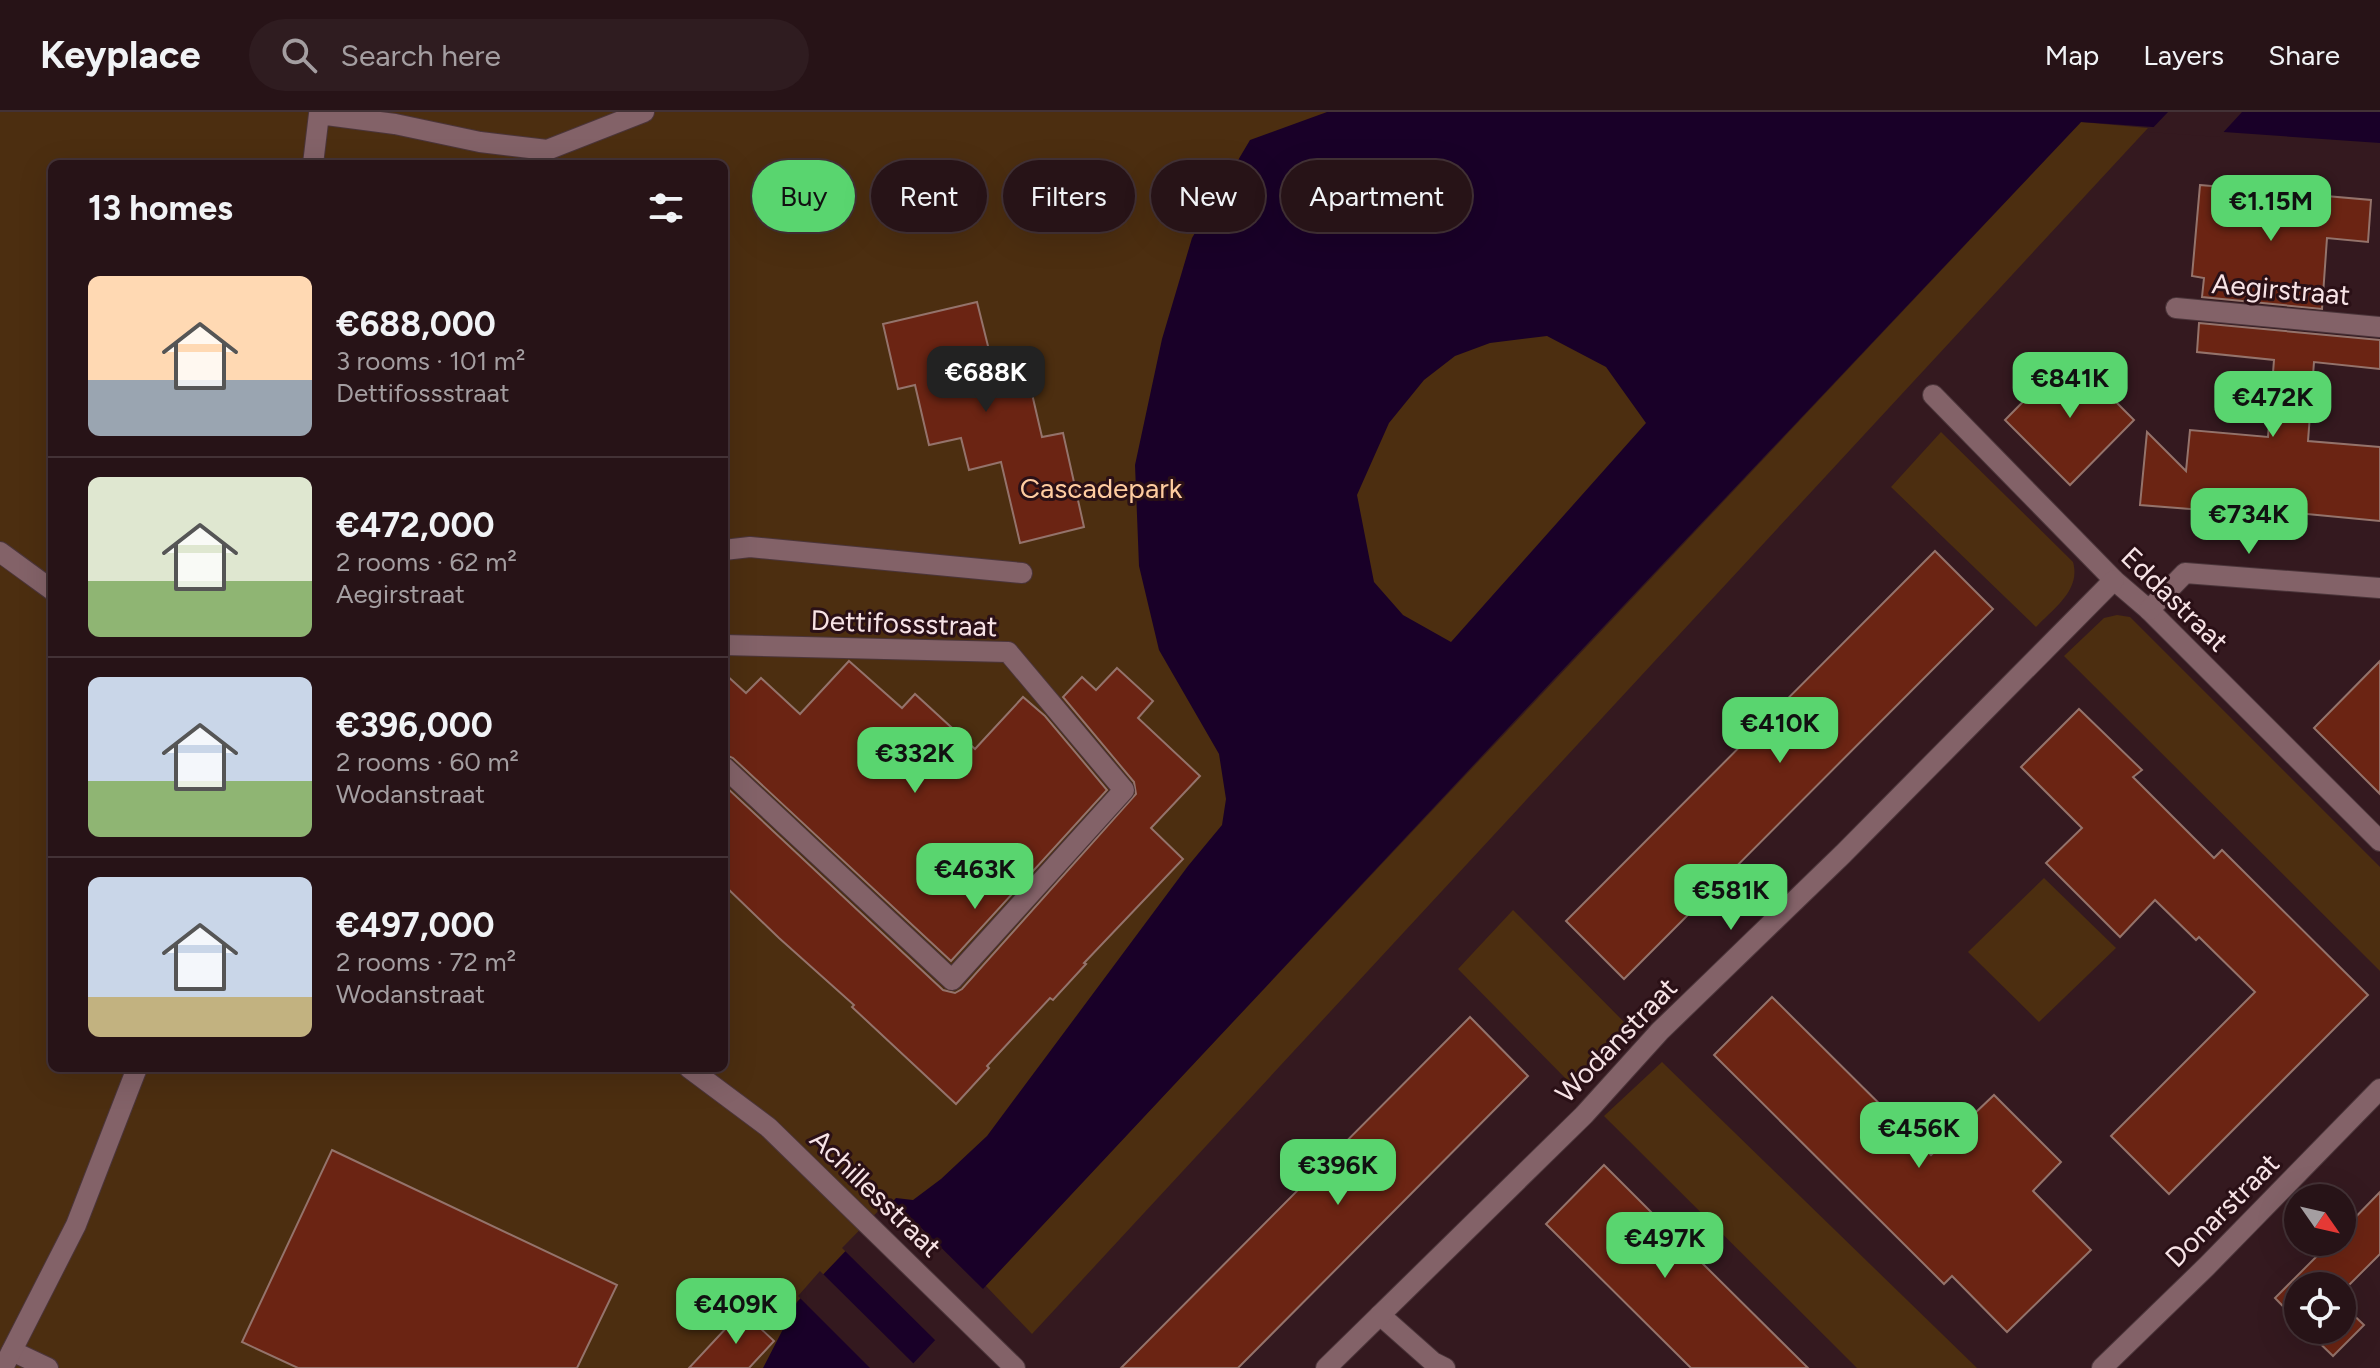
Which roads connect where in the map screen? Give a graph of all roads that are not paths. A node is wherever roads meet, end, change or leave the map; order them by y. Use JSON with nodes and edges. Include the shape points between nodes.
{"nodes":[{"id":1,"x":644,"y":112,"type":"edge"},
{"id":2,"x":313,"y":160,"type":"edge"},
{"id":3,"x":2176,"y":308,"type":"dead end"},
{"id":4,"x":2380,"y":327,"type":"edge"},
{"id":5,"x":1933,"y":395,"type":"dead end"},
{"id":6,"x":728,"y":550,"type":"edge"},
{"id":7,"x":0,"y":552,"type":"edge"},
{"id":8,"x":1022,"y":573,"type":"dead end"},
{"id":9,"x":2114,"y":580,"type":"junction"},
{"id":10,"x":48,"y":587,"type":"edge"},
{"id":11,"x":2380,"y":588,"type":"edge"},
{"id":12,"x":2149,"y":610,"type":"junction"},
{"id":13,"x":728,"y":645,"type":"edge"},
{"id":14,"x":728,"y":771,"type":"edge"},
{"id":15,"x":2380,"y":841,"type":"edge"},
{"id":16,"x":135,"y":1072,"type":"edge"},
{"id":17,"x":694,"y":1072,"type":"edge"},
{"id":18,"x":2380,"y":1089,"type":"edge"},
{"id":19,"x":1380,"y":1315,"type":"junction"},
{"id":20,"x":8,"y":1359,"type":"edge"},
{"id":21,"x":48,"y":1368,"type":"edge"},
{"id":22,"x":1015,"y":1368,"type":"edge"},
{"id":23,"x":1326,"y":1368,"type":"edge"},
{"id":24,"x":1445,"y":1368,"type":"edge"},
{"id":25,"x":2102,"y":1368,"type":"edge"}],
"edges":[{"from":1,"to":2,"type":"street","via":[[547,150],[319,114]]},
{"from":3,"to":4,"type":"street","name":"Aegirstraat"},
{"from":5,"to":9,"type":"street","name":"Eddastraat"},
{"from":6,"to":8,"type":"street","name":"Dettifossstraat","via":[[750,547]]},
{"from":7,"to":10,"type":"street"},
{"from":9,"to":12,"type":"street","name":"Eddastraat"},
{"from":9,"to":19,"type":"street","name":"Wodanstraat"},
{"from":11,"to":12,"type":"street","via":[[2185,573]]},
{"from":12,"to":15,"type":"street","name":"Eddastraat"},
{"from":13,"to":14,"type":"street","name":"Dettifossstraat","via":[[1008,652],[1124,790],[952,980]]},
{"from":16,"to":20,"type":"street","via":[[76,1225]]},
{"from":17,"to":22,"type":"street","name":"Achillesstraat","via":[[768,1127]]},
{"from":18,"to":25,"type":"street","name":"Donarstraat"},
{"from":19,"to":23,"type":"street","name":"Wodanstraat"},
{"from":19,"to":24,"type":"street"},
{"from":20,"to":21,"type":"street"}]}
